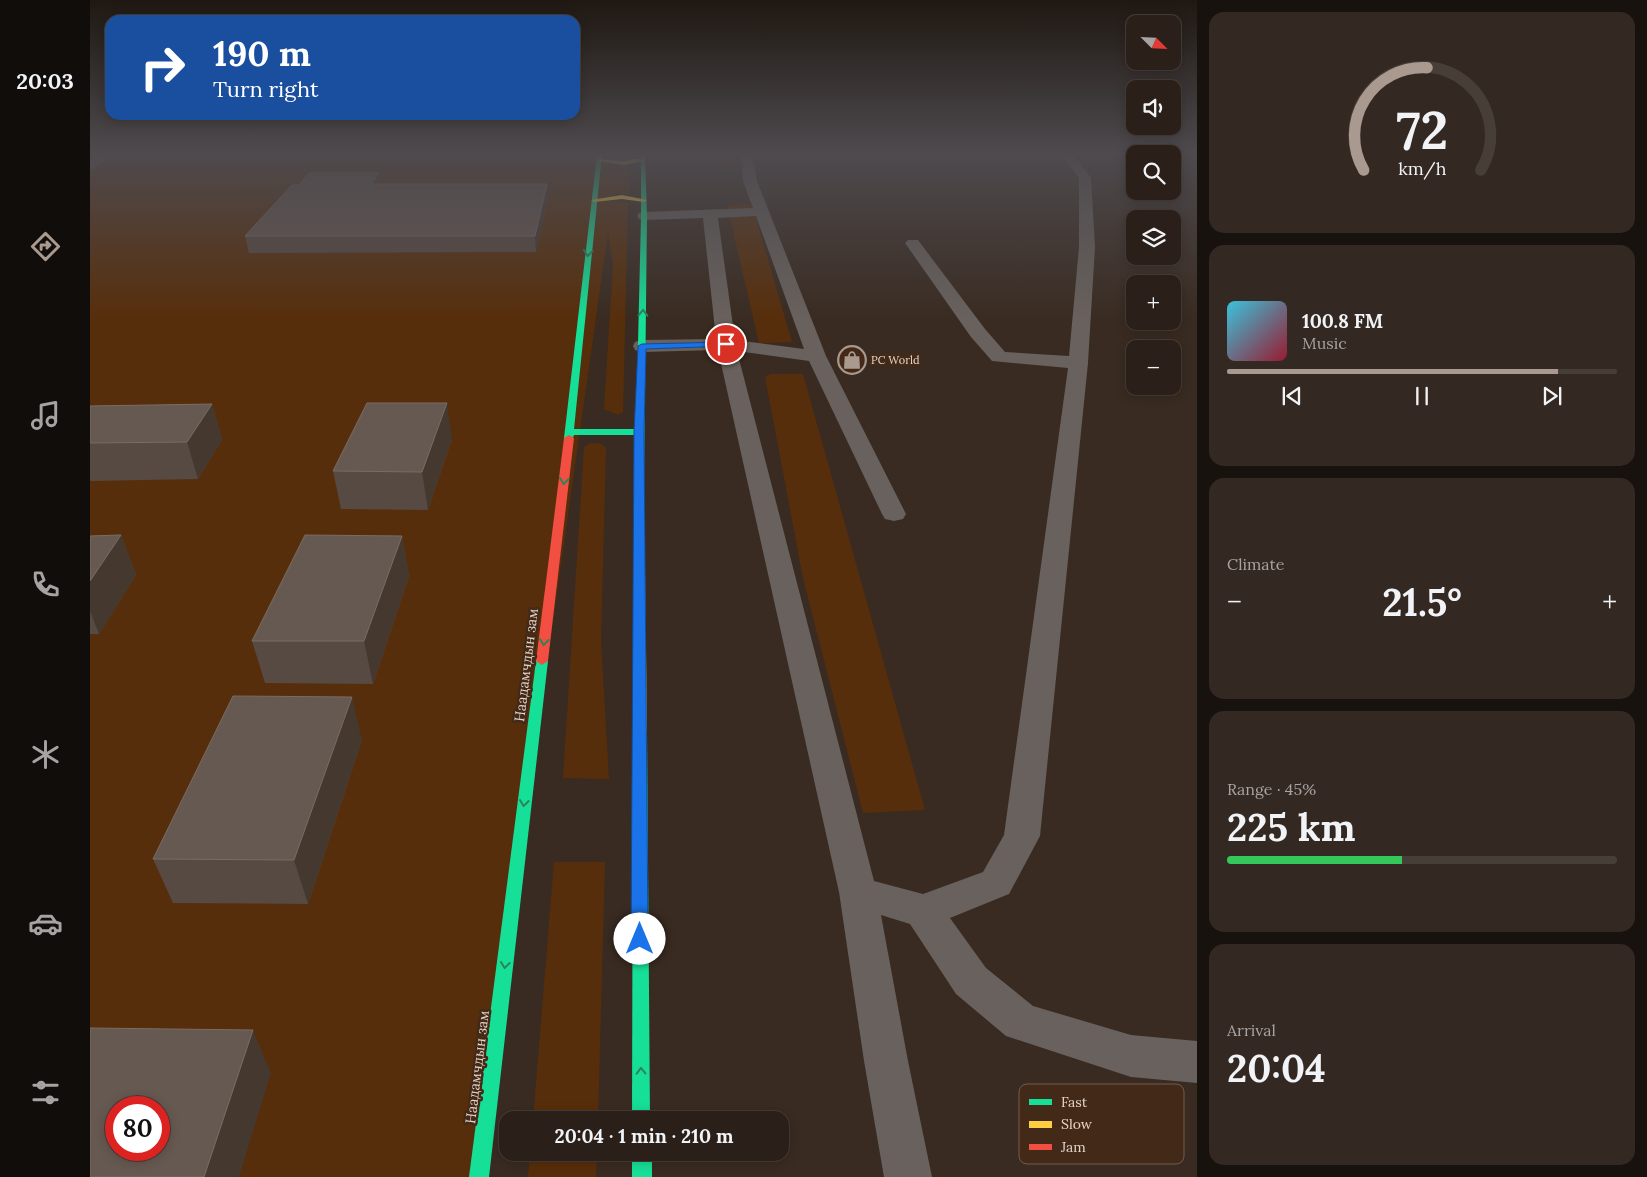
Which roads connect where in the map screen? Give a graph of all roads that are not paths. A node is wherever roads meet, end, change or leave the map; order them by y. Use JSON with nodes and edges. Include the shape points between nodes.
{"nodes":[{"id":1,"x":593,"y":210,"type":"edge"},
{"id":2,"x":644,"y":210,"type":"edge"},
{"id":3,"x":1086,"y":210,"type":"edge"},
{"id":4,"x":761,"y":212,"type":"joint"},
{"id":5,"x":710,"y":214,"type":"junction"},
{"id":6,"x":644,"y":216,"type":"junction"},
{"id":7,"x":913,"y":243,"type":"dead end"},
{"id":8,"x":726,"y":344,"type":"junction"},
{"id":9,"x":642,"y":346,"type":"junction"},
{"id":10,"x":816,"y":356,"type":"junction"},
{"id":11,"x":1078,"y":363,"type":"junction"},
{"id":12,"x":570,"y":432,"type":"junction"},
{"id":13,"x":639,"y":432,"type":"junction"},
{"id":14,"x":894,"y":514,"type":"dead end"},
{"id":15,"x":858,"y":892,"type":"junction"},
{"id":16,"x":923,"y":911,"type":"junction"},
{"id":17,"x":1197,"y":1062,"type":"edge"},
{"id":18,"x":641,"y":1111,"type":"edge"},
{"id":19,"x":642,"y":1161,"type":"edge"},
{"id":20,"x":479,"y":1177,"type":"edge"},
{"id":21,"x":642,"y":1177,"type":"edge"},
{"id":22,"x":908,"y":1177,"type":"edge"}],
"edges":[{"from":1,"to":12,"type":"highway","name":"Наадамчдын зам","one_way":true},
{"from":2,"to":6,"type":"highway"},
{"from":3,"to":11,"type":"street","via":[[1087,247]]},
{"from":4,"to":5,"type":"street"},
{"from":4,"to":10,"type":"street"},
{"from":5,"to":6,"type":"street"},
{"from":5,"to":8,"type":"street"},
{"from":9,"to":6,"type":"highway","one_way":true},
{"from":7,"to":11,"type":"street","via":[[999,357]]},
{"from":8,"to":9,"type":"street"},
{"from":8,"to":10,"type":"street"},
{"from":8,"to":15,"type":"street"},
{"from":9,"to":13,"type":"highway"},
{"from":10,"to":14,"type":"street"},
{"from":11,"to":16,"type":"street","via":[[1022,836],[996,883]]},
{"from":12,"to":13,"type":"highway"},
{"from":12,"to":20,"type":"highway","name":"Наадамчдын зам","one_way":true},
{"from":18,"to":13,"type":"highway","one_way":true},
{"from":15,"to":16,"type":"street"},
{"from":15,"to":22,"type":"street"},
{"from":16,"to":17,"type":"street","via":[[971,981],[1021,1022],[1131,1056]]},
{"from":19,"to":21,"type":"highway"}]}
